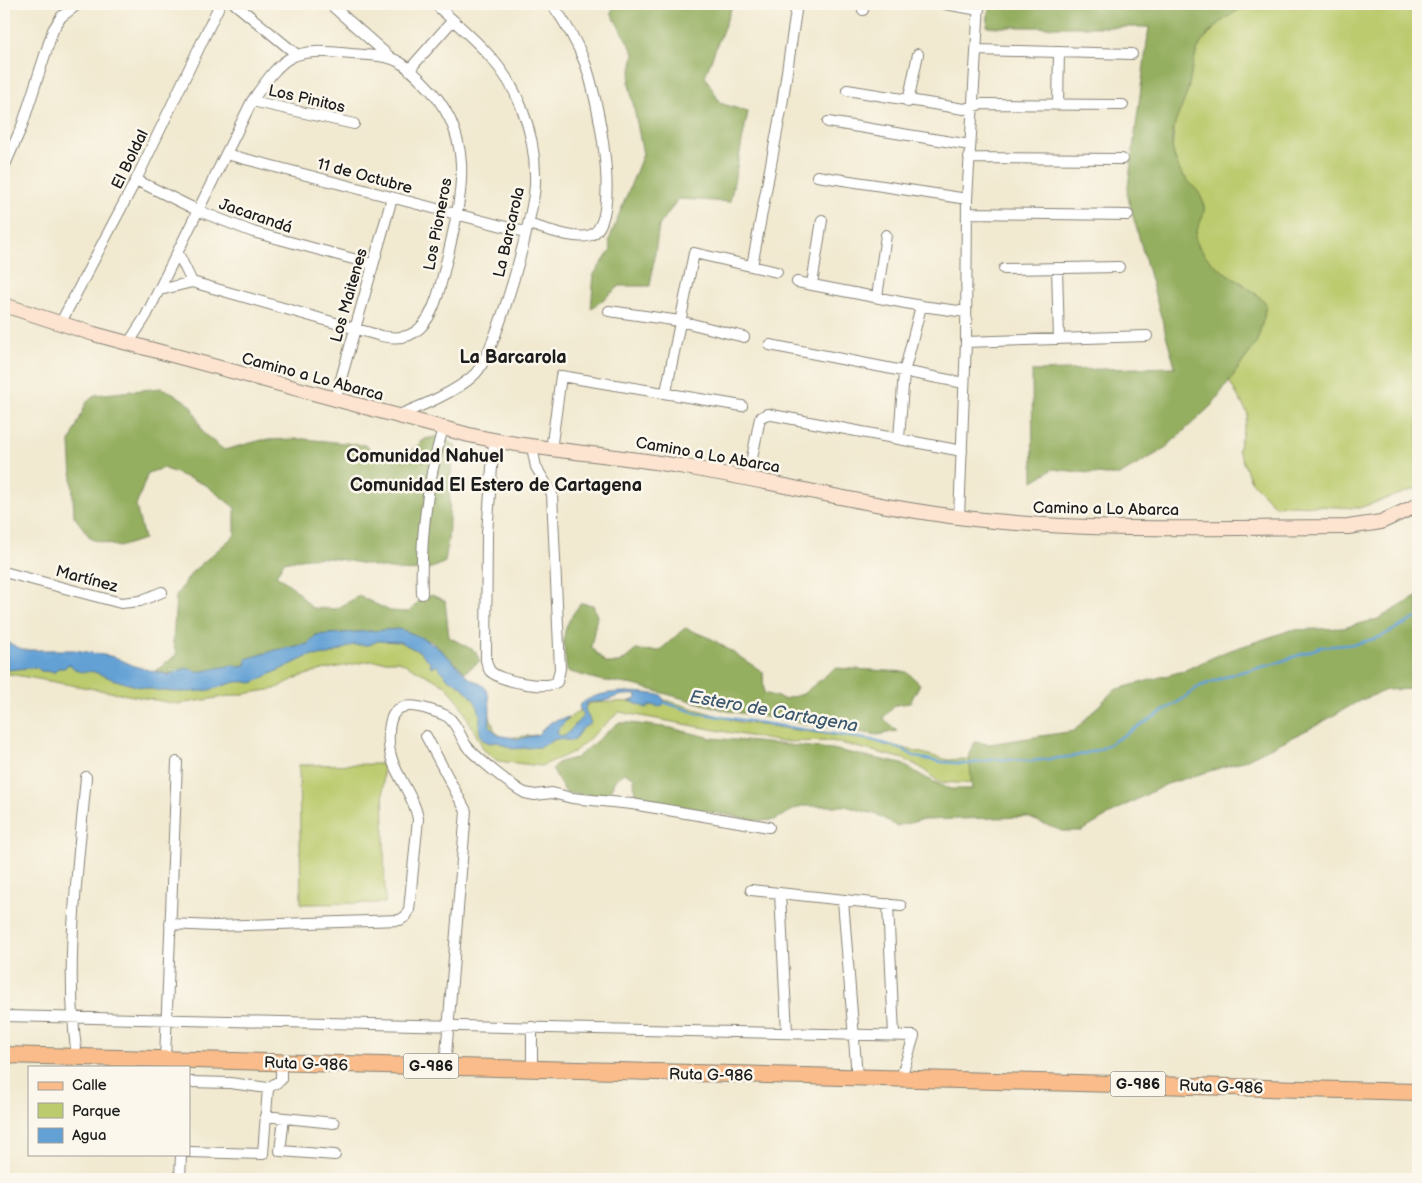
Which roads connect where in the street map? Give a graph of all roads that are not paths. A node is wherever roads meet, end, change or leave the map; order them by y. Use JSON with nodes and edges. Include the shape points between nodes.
{"nodes":[{"id":1,"x":78,"y":4,"type":"edge"},
{"id":2,"x":220,"y":4,"type":"edge"},
{"id":3,"x":235,"y":4,"type":"edge"},
{"id":4,"x":330,"y":4,"type":"edge"},
{"id":5,"x":435,"y":4,"type":"edge"},
{"id":6,"x":552,"y":4,"type":"edge"},
{"id":7,"x":797,"y":4,"type":"edge"},
{"id":8,"x":945,"y":4,"type":"edge"},
{"id":9,"x":979,"y":7,"type":"edge"},
{"id":10,"x":453,"y":20,"type":"junction"},
{"id":11,"x":976,"y":50,"type":"junction"},
{"id":12,"x":1059,"y":52,"type":"junction"},
{"id":13,"x":296,"y":54,"type":"junction"},
{"id":14,"x":918,"y":54,"type":"dead end"},
{"id":15,"x":1132,"y":54,"type":"dead end"},
{"id":16,"x":391,"y":58,"type":"junction"},
{"id":17,"x":409,"y":70,"type":"junction"},
{"id":18,"x":847,"y":90,"type":"dead end"},
{"id":19,"x":252,"y":101,"type":"junction"},
{"id":20,"x":908,"y":102,"type":"junction"},
{"id":21,"x":1058,"y":105,"type":"junction"},
{"id":22,"x":1123,"y":105,"type":"dead end"},
{"id":23,"x":972,"y":107,"type":"junction"},
{"id":24,"x":828,"y":122,"type":"dead end"},
{"id":25,"x":354,"y":124,"type":"dead end"},
{"id":26,"x":970,"y":144,"type":"junction"},
{"id":27,"x":226,"y":154,"type":"junction"},
{"id":28,"x":969,"y":158,"type":"junction"},
{"id":29,"x":1122,"y":158,"type":"dead end"},
{"id":30,"x":4,"y":167,"type":"edge"},
{"id":31,"x":817,"y":176,"type":"dead end"},
{"id":32,"x":136,"y":180,"type":"junction"},
{"id":33,"x":392,"y":198,"type":"junction"},
{"id":34,"x":967,"y":199,"type":"junction"},
{"id":35,"x":199,"y":211,"type":"junction"},
{"id":36,"x":967,"y":213,"type":"junction"},
{"id":37,"x":458,"y":214,"type":"junction"},
{"id":38,"x":1128,"y":215,"type":"dead end"},
{"id":39,"x":822,"y":220,"type":"dead end"},
{"id":40,"x":527,"y":228,"type":"junction"},
{"id":41,"x":886,"y":235,"type":"dead end"},
{"id":42,"x":178,"y":253,"type":"junction"},
{"id":43,"x":372,"y":264,"type":"junction"},
{"id":44,"x":752,"y":266,"type":"junction"},
{"id":45,"x":1119,"y":267,"type":"dead end"},
{"id":46,"x":1057,"y":268,"type":"junction"},
{"id":47,"x":1004,"y":269,"type":"dead end"},
{"id":48,"x":777,"y":272,"type":"dead end"},
{"id":49,"x":192,"y":282,"type":"junction"},
{"id":50,"x":797,"y":282,"type":"dead end"},
{"id":51,"x":812,"y":284,"type":"junction"},
{"id":52,"x":160,"y":290,"type":"junction"},
{"id":53,"x":877,"y":297,"type":"junction"},
{"id":54,"x":4,"y":305,"type":"edge"},
{"id":55,"x":921,"y":306,"type":"junction"},
{"id":56,"x":609,"y":311,"type":"dead end"},
{"id":57,"x":966,"y":312,"type":"junction"},
{"id":58,"x":680,"y":320,"type":"junction"},
{"id":59,"x":60,"y":324,"type":"junction"},
{"id":60,"x":354,"y":328,"type":"junction"},
{"id":61,"x":1147,"y":336,"type":"dead end"},
{"id":62,"x":744,"y":337,"type":"dead end"},
{"id":63,"x":1059,"y":339,"type":"junction"},
{"id":64,"x":966,"y":342,"type":"junction"},
{"id":65,"x":128,"y":344,"type":"junction"},
{"id":66,"x":770,"y":345,"type":"dead end"},
{"id":67,"x":904,"y":373,"type":"junction"},
{"id":68,"x":964,"y":383,"type":"junction"},
{"id":69,"x":666,"y":392,"type":"junction"},
{"id":70,"x":335,"y":400,"type":"junction"},
{"id":71,"x":742,"y":406,"type":"dead end"},
{"id":72,"x":395,"y":417,"type":"junction"},
{"id":73,"x":443,"y":428,"type":"junction"},
{"id":74,"x":899,"y":438,"type":"junction"},
{"id":75,"x":494,"y":441,"type":"junction"},
{"id":76,"x":532,"y":447,"type":"junction"},
{"id":77,"x":551,"y":450,"type":"junction"},
{"id":78,"x":962,"y":451,"type":"junction"},
{"id":79,"x":748,"y":478,"type":"junction"},
{"id":80,"x":1418,"y":504,"type":"edge"},
{"id":81,"x":959,"y":517,"type":"junction"},
{"id":82,"x":4,"y":572,"type":"edge"},
{"id":83,"x":162,"y":592,"type":"dead end"},
{"id":84,"x":422,"y":594,"type":"dead end"},
{"id":85,"x":426,"y":736,"type":"dead end"},
{"id":86,"x":177,"y":762,"type":"dead end"},
{"id":87,"x":86,"y":777,"type":"dead end"},
{"id":88,"x":4,"y":818,"type":"edge"},
{"id":89,"x":769,"y":827,"type":"dead end"},
{"id":90,"x":4,"y":841,"type":"edge"},
{"id":91,"x":751,"y":890,"type":"dead end"},
{"id":92,"x":780,"y":893,"type":"junction"},
{"id":93,"x":843,"y":900,"type":"junction"},
{"id":94,"x":888,"y":904,"type":"junction"},
{"id":95,"x":901,"y":906,"type":"dead end"},
{"id":96,"x":170,"y":924,"type":"junction"},
{"id":97,"x":4,"y":1016,"type":"edge"},
{"id":98,"x":72,"y":1018,"type":"junction"},
{"id":99,"x":166,"y":1021,"type":"junction"},
{"id":100,"x":449,"y":1026,"type":"junction"},
{"id":101,"x":532,"y":1027,"type":"junction"},
{"id":102,"x":787,"y":1033,"type":"junction"},
{"id":103,"x":854,"y":1035,"type":"junction"},
{"id":104,"x":894,"y":1035,"type":"junction"},
{"id":105,"x":4,"y":1055,"type":"edge"},
{"id":106,"x":77,"y":1057,"type":"junction"},
{"id":107,"x":165,"y":1059,"type":"junction"},
{"id":108,"x":142,"y":1062,"type":"edge"},
{"id":109,"x":281,"y":1062,"type":"junction"},
{"id":110,"x":445,"y":1067,"type":"junction"},
{"id":111,"x":532,"y":1069,"type":"junction"},
{"id":112,"x":858,"y":1077,"type":"junction"},
{"id":113,"x":901,"y":1078,"type":"junction"},
{"id":114,"x":190,"y":1082,"type":"edge"},
{"id":115,"x":268,"y":1088,"type":"junction"},
{"id":116,"x":1418,"y":1092,"type":"edge"},
{"id":117,"x":265,"y":1116,"type":"junction"},
{"id":118,"x":284,"y":1118,"type":"junction"},
{"id":119,"x":334,"y":1122,"type":"dead end"},
{"id":120,"x":190,"y":1152,"type":"edge"},
{"id":121,"x":335,"y":1155,"type":"dead end"},
{"id":122,"x":181,"y":1156,"type":"edge"},
{"id":123,"x":180,"y":1179,"type":"edge"}],
"edges":[{"from":1,"to":30,"type":"street","via":[[61,17],[53,30],[22,126]]},
{"from":2,"to":32,"type":"street","name":"El Boldal"},
{"from":3,"to":13,"type":"street"},
{"from":4,"to":16,"type":"street"},
{"from":5,"to":10,"type":"street","name":"La Barcarola"},
{"from":6,"to":40,"type":"street","name":"11 de Octubre","via":[[578,46],[595,94],[605,164],[605,203],[601,226],[586,237]]},
{"from":7,"to":44,"type":"street"},
{"from":8,"to":9,"type":"street"},
{"from":9,"to":11,"type":"street"},
{"from":10,"to":17,"type":"street"},
{"from":10,"to":40,"type":"street","name":"La Barcarola","via":[[488,52],[521,105],[530,136],[534,168],[533,201]]},
{"from":11,"to":12,"type":"street"},
{"from":11,"to":23,"type":"street"},
{"from":12,"to":15,"type":"street"},
{"from":12,"to":21,"type":"street"},
{"from":13,"to":16,"type":"street","name":"Los Pioneros","via":[[319,51]]},
{"from":13,"to":19,"type":"street","name":"Los Pioneros","via":[[278,66]]},
{"from":14,"to":20,"type":"street"},
{"from":16,"to":17,"type":"street","name":"Los Pioneros"},
{"from":17,"to":37,"type":"street","name":"Los Pioneros","via":[[439,102],[455,134],[462,169]]},
{"from":18,"to":20,"type":"street"},
{"from":19,"to":25,"type":"street","name":"Los Pinitos"},
{"from":19,"to":27,"type":"street","name":"Los Pioneros"},
{"from":20,"to":23,"type":"street","via":[[964,109]]},
{"from":21,"to":22,"type":"street"},
{"from":21,"to":23,"type":"street","via":[[981,104]]},
{"from":23,"to":26,"type":"street"},
{"from":24,"to":26,"type":"street"},
{"from":26,"to":28,"type":"street"},
{"from":27,"to":33,"type":"street","name":"11 de Octubre"},
{"from":27,"to":35,"type":"street","name":"Los Pioneros"},
{"from":28,"to":29,"type":"street"},
{"from":28,"to":34,"type":"street"},
{"from":31,"to":34,"type":"street"},
{"from":32,"to":35,"type":"street","name":"Jacarandá"},
{"from":32,"to":59,"type":"street","name":"El Boldal"},
{"from":33,"to":37,"type":"street","name":"11 de Octubre"},
{"from":33,"to":43,"type":"street","name":"Los Maitenes"},
{"from":34,"to":36,"type":"street"},
{"from":35,"to":42,"type":"street","name":"Los Pioneros"},
{"from":35,"to":43,"type":"street","name":"Jacarandá","via":[[253,232]]},
{"from":36,"to":38,"type":"street"},
{"from":36,"to":57,"type":"street"},
{"from":37,"to":40,"type":"street","name":"11 de Octubre"},
{"from":37,"to":60,"type":"street","name":"Los Pioneros","via":[[436,296],[424,324],[410,335],[399,338]]},
{"from":39,"to":51,"type":"street"},
{"from":40,"to":72,"type":"street","name":"La Barcarola","via":[[503,312],[481,367],[461,384]]},
{"from":41,"to":53,"type":"street"},
{"from":42,"to":49,"type":"street"},
{"from":42,"to":52,"type":"street","name":"Los Pioneros"},
{"from":43,"to":60,"type":"street","name":"Los Maitenes"},
{"from":44,"to":48,"type":"street"},
{"from":44,"to":58,"type":"street","via":[[694,253]]},
{"from":45,"to":46,"type":"street"},
{"from":46,"to":47,"type":"street"},
{"from":46,"to":63,"type":"street"},
{"from":49,"to":52,"type":"street","name":"Los Pioneros"},
{"from":49,"to":60,"type":"street","name":"Los Pioneros"},
{"from":50,"to":51,"type":"street"},
{"from":51,"to":53,"type":"street"},
{"from":52,"to":65,"type":"street","name":"Los Pioneros"},
{"from":53,"to":55,"type":"street"},
{"from":54,"to":59,"type":"main road","name":"Camino a Lo Abarca"},
{"from":55,"to":57,"type":"street"},
{"from":55,"to":67,"type":"street"},
{"from":56,"to":58,"type":"street"},
{"from":57,"to":64,"type":"street"},
{"from":58,"to":62,"type":"street"},
{"from":58,"to":69,"type":"street"},
{"from":59,"to":65,"type":"main road","name":"Camino a Lo Abarca"},
{"from":60,"to":70,"type":"street","name":"Los Maitenes"},
{"from":61,"to":63,"type":"street"},
{"from":63,"to":64,"type":"street"},
{"from":64,"to":68,"type":"street"},
{"from":65,"to":70,"type":"main road","name":"Camino a Lo Abarca"},
{"from":66,"to":67,"type":"street"},
{"from":67,"to":68,"type":"street"},
{"from":67,"to":74,"type":"street"},
{"from":68,"to":78,"type":"street"},
{"from":69,"to":71,"type":"street"},
{"from":69,"to":77,"type":"street","via":[[561,376]]},
{"from":70,"to":72,"type":"main road","name":"Camino a Lo Abarca"},
{"from":72,"to":73,"type":"main road","name":"Camino a Lo Abarca"},
{"from":73,"to":75,"type":"main road","name":"Camino a Lo Abarca"},
{"from":73,"to":84,"type":"street","via":[[425,510]]},
{"from":74,"to":78,"type":"street"},
{"from":74,"to":79,"type":"street","via":[[767,414],[760,418]]},
{"from":75,"to":76,"type":"main road","name":"Camino a Lo Abarca"},
{"from":75,"to":76,"type":"street","via":[[487,533],[486,660],[494,673],[522,683],[551,686],[557,682],[560,669],[552,494],[536,467]]},
{"from":76,"to":77,"type":"main road","name":"Camino a Lo Abarca"},
{"from":77,"to":79,"type":"main road","name":"Camino a Lo Abarca","via":[[591,453]]},
{"from":78,"to":81,"type":"street"},
{"from":79,"to":81,"type":"main road","name":"Camino a Lo Abarca","via":[[884,506]]},
{"from":80,"to":81,"type":"main road","name":"Camino a Lo Abarca","via":[[1381,522],[1348,527],[1109,528]]},
{"from":82,"to":83,"type":"street","name":"Martínez","via":[[121,603],[140,602]]},
{"from":85,"to":100,"type":"street","via":[[466,811]]},
{"from":86,"to":96,"type":"street"},
{"from":87,"to":98,"type":"street","via":[[71,965]]},
{"from":88,"to":90,"type":"street"},
{"from":89,"to":96,"type":"street","via":[[632,804],[552,793],[525,793],[471,751],[447,716],[420,706],[406,705],[394,715],[389,736],[391,758],[418,820],[406,916],[400,920],[214,926]]},
{"from":91,"to":92,"type":"street"},
{"from":92,"to":93,"type":"street"},
{"from":92,"to":102,"type":"street"},
{"from":93,"to":94,"type":"street"},
{"from":93,"to":103,"type":"street"},
{"from":94,"to":95,"type":"street"},
{"from":94,"to":104,"type":"street"},
{"from":96,"to":99,"type":"street"},
{"from":97,"to":98,"type":"street"},
{"from":98,"to":99,"type":"street"},
{"from":98,"to":106,"type":"street"},
{"from":99,"to":100,"type":"street"},
{"from":99,"to":107,"type":"street"},
{"from":100,"to":101,"type":"street"},
{"from":100,"to":110,"type":"street"},
{"from":101,"to":102,"type":"street"},
{"from":101,"to":111,"type":"street"},
{"from":102,"to":103,"type":"street"},
{"from":103,"to":104,"type":"street"},
{"from":103,"to":112,"type":"street"},
{"from":104,"to":113,"type":"street","via":[[914,1036]]},
{"from":105,"to":106,"type":"main road","name":"Ruta G-986","number":"G-986"},
{"from":106,"to":108,"type":"main road","name":"Ruta G-986","number":"G-986"},
{"from":107,"to":108,"type":"main road","name":"Ruta G-986","number":"G-986"},
{"from":107,"to":109,"type":"main road","name":"Ruta G-986","number":"G-986"},
{"from":109,"to":110,"type":"main road","name":"Ruta G-986","number":"G-986"},
{"from":109,"to":115,"type":"street","via":[[281,1080]]},
{"from":110,"to":111,"type":"main road","name":"Ruta G-986","number":"G-986"},
{"from":111,"to":112,"type":"main road","name":"Ruta G-986","number":"G-986"},
{"from":112,"to":113,"type":"main road","name":"Ruta G-986","number":"G-986"},
{"from":113,"to":116,"type":"main road","name":"Ruta G-986","number":"G-986"},
{"from":114,"to":115,"type":"street"},
{"from":115,"to":117,"type":"street"},
{"from":117,"to":118,"type":"street"},
{"from":117,"to":120,"type":"street","via":[[263,1154]]},
{"from":118,"to":119,"type":"street"},
{"from":118,"to":121,"type":"street","via":[[280,1151]]},
{"from":122,"to":123,"type":"street"}]}
